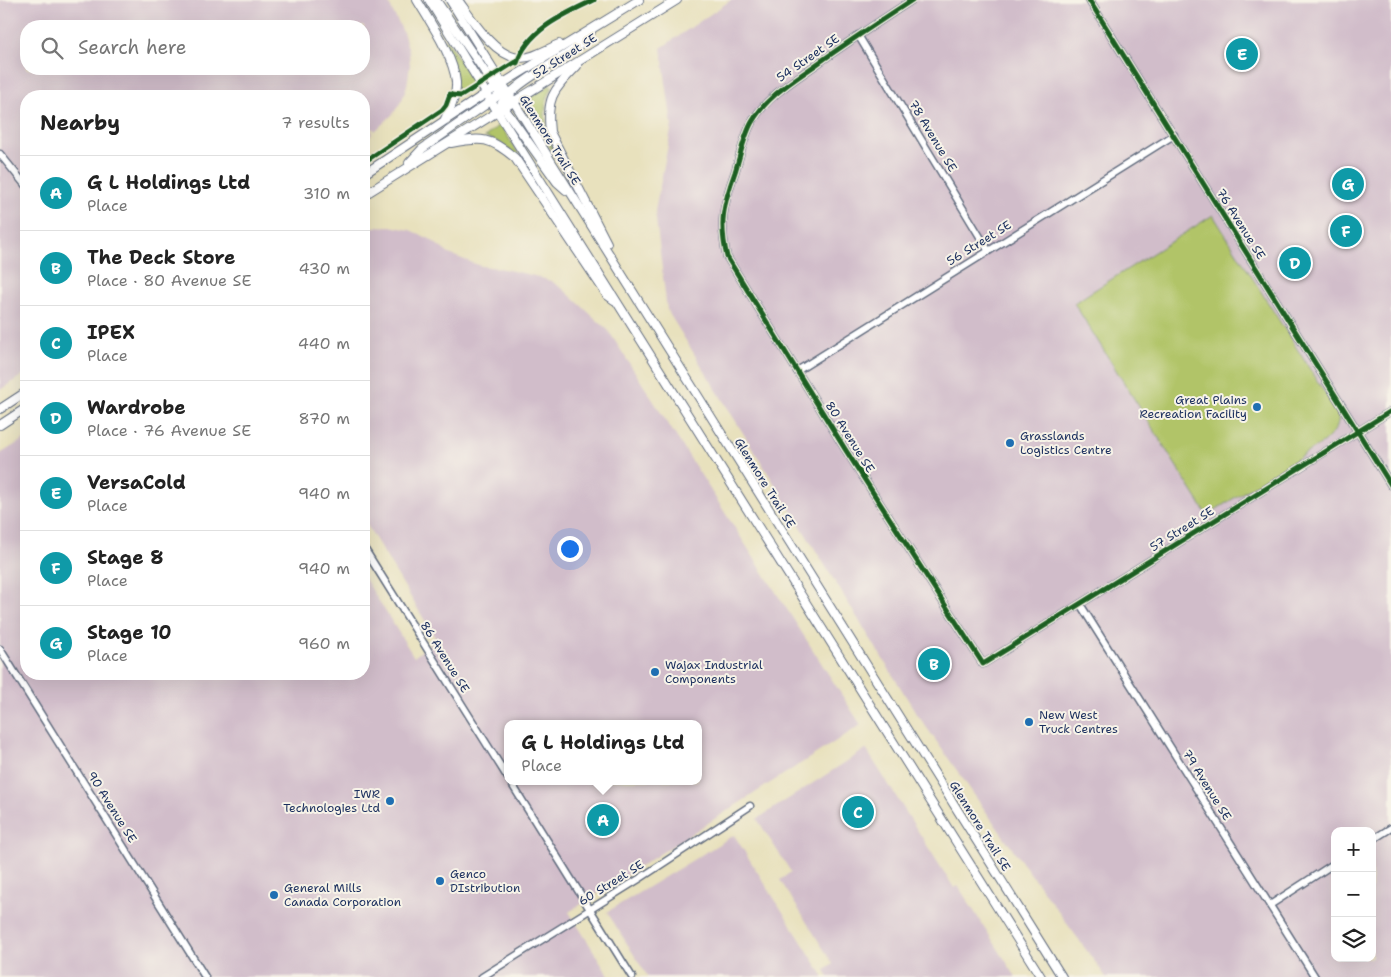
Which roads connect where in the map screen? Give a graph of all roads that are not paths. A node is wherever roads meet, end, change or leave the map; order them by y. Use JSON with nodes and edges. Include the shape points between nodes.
{"nodes":[{"id":1,"x":418,"y":0,"type":"edge"},
{"id":2,"x":429,"y":0,"type":"edge"},
{"id":3,"x":436,"y":0,"type":"edge"},
{"id":4,"x":450,"y":0,"type":"edge"},
{"id":5,"x":458,"y":0,"type":"edge"},
{"id":6,"x":639,"y":0,"type":"edge"},
{"id":7,"x":676,"y":0,"type":"edge"},
{"id":8,"x":912,"y":0,"type":"edge"},
{"id":9,"x":1089,"y":0,"type":"edge"},
{"id":10,"x":598,"y":25,"type":"junction"},
{"id":11,"x":582,"y":35,"type":"junction"},
{"id":12,"x":858,"y":35,"type":"junction"},
{"id":13,"x":587,"y":57,"type":"junction"},
{"id":14,"x":500,"y":98,"type":"junction"},
{"id":15,"x":444,"y":120,"type":"junction"},
{"id":16,"x":1174,"y":135,"type":"junction"},
{"id":17,"x":444,"y":145,"type":"junction"},
{"id":18,"x":0,"y":154,"type":"edge"},
{"id":19,"x":370,"y":170,"type":"edge"},
{"id":20,"x":403,"y":170,"type":"junction"},
{"id":21,"x":20,"y":179,"type":"edge"},
{"id":22,"x":370,"y":191,"type":"edge"},
{"id":23,"x":723,"y":212,"type":"joint"},
{"id":24,"x":988,"y":250,"type":"junction"},
{"id":25,"x":612,"y":260,"type":"junction"},
{"id":26,"x":620,"y":306,"type":"junction"},
{"id":27,"x":797,"y":371,"type":"junction"},
{"id":28,"x":20,"y":396,"type":"edge"},
{"id":29,"x":0,"y":409,"type":"edge"},
{"id":30,"x":1391,"y":411,"type":"edge"},
{"id":31,"x":20,"y":412,"type":"edge"},
{"id":32,"x":0,"y":425,"type":"edge"},
{"id":33,"x":1358,"y":431,"type":"junction"},
{"id":34,"x":1391,"y":484,"type":"edge"},
{"id":35,"x":370,"y":558,"type":"edge"},
{"id":36,"x":1080,"y":604,"type":"junction"},
{"id":37,"x":0,"y":650,"type":"edge"},
{"id":38,"x":983,"y":664,"type":"joint"},
{"id":39,"x":504,"y":772,"type":"edge"},
{"id":40,"x":513,"y":785,"type":"edge"},
{"id":41,"x":750,"y":806,"type":"dead end"},
{"id":42,"x":1391,"y":828,"type":"edge"},
{"id":43,"x":1376,"y":837,"type":"edge"},
{"id":44,"x":1331,"y":867,"type":"edge"},
{"id":45,"x":1270,"y":905,"type":"junction"},
{"id":46,"x":591,"y":910,"type":"junction"},
{"id":47,"x":1048,"y":955,"type":"junction"},
{"id":48,"x":205,"y":977,"type":"edge"},
{"id":49,"x":482,"y":977,"type":"edge"},
{"id":50,"x":632,"y":977,"type":"edge"},
{"id":51,"x":1041,"y":977,"type":"edge"},
{"id":52,"x":1062,"y":977,"type":"edge"},
{"id":53,"x":1068,"y":977,"type":"edge"},
{"id":54,"x":1314,"y":977,"type":"edge"}],
"edges":[{"from":1,"to":15,"type":"main road","via":[[454,71],[456,83],[452,106]]},
{"from":2,"to":14,"type":"main road","name":"Glenmore Trail SE"},
{"from":3,"to":14,"type":"main road"},
{"from":4,"to":14,"type":"main road","name":"Glenmore Trail SE"},
{"from":5,"to":11,"type":"main road","via":[[487,38],[506,54],[519,58],[532,56]]},
{"from":6,"to":10,"type":"main road","name":"52 Street SE"},
{"from":7,"to":13,"type":"main road","name":"52 Street SE"},
{"from":8,"to":12,"type":"street","name":"54 Street SE"},
{"from":9,"to":16,"type":"street","name":"76 Avenue SE"},
{"from":10,"to":11,"type":"main road","name":"52 Street SE"},
{"from":10,"to":14,"type":"main road","via":[[578,46]]},
{"from":11,"to":14,"type":"main road","name":"52 Street SE"},
{"from":12,"to":23,"type":"street","name":"54 Street SE","via":[[774,95],[760,110],[751,123]]},
{"from":12,"to":24,"type":"street","name":"78 Avenue SE"},
{"from":13,"to":14,"type":"main road","name":"52 Street SE"},
{"from":13,"to":25,"type":"main road","via":[[553,93],[548,114],[550,132]]},
{"from":14,"to":15,"type":"main road","name":"52 Street SE"},
{"from":14,"to":17,"type":"main road","name":"52 Street SE"},
{"from":14,"to":20,"type":"main road","via":[[422,149]]},
{"from":14,"to":25,"type":"main road","name":"Glenmore Trail SE","via":[[570,194]]},
{"from":14,"to":26,"type":"main road","name":"Glenmore Trail SE"},
{"from":15,"to":19,"type":"main road","name":"52 Street SE"},
{"from":16,"to":24,"type":"street","name":"56 Street SE"},
{"from":16,"to":33,"type":"street","name":"76 Avenue SE"},
{"from":17,"to":20,"type":"main road","name":"52 Street SE"},
{"from":17,"to":26,"type":"main road","via":[[483,139],[495,142],[515,158],[607,295]]},
{"from":18,"to":21,"type":"street"},
{"from":20,"to":22,"type":"main road","name":"52 Street SE"},
{"from":23,"to":27,"type":"street","name":"80 Avenue SE","via":[[727,258]]},
{"from":24,"to":27,"type":"street","name":"56 Street SE"},
{"from":25,"to":47,"type":"main road","name":"Glenmore Trail SE"},
{"from":26,"to":51,"type":"main road","name":"Glenmore Trail SE"},
{"from":27,"to":38,"type":"street","name":"80 Avenue SE"},
{"from":28,"to":29,"type":"main road"},
{"from":30,"to":33,"type":"street","name":"57 Street SE"},
{"from":31,"to":32,"type":"main road"},
{"from":33,"to":34,"type":"street","name":"76 Avenue SE"},
{"from":33,"to":36,"type":"street","name":"57 Street SE"},
{"from":35,"to":39,"type":"street","name":"86 Avenue SE"},
{"from":36,"to":38,"type":"street","name":"57 Street SE"},
{"from":36,"to":45,"type":"street","name":"79 Avenue SE"},
{"from":37,"to":48,"type":"street","name":"90 Avenue SE"},
{"from":40,"to":46,"type":"street"},
{"from":41,"to":46,"type":"street","name":"60 Street SE"},
{"from":42,"to":43,"type":"street"},
{"from":44,"to":45,"type":"street"},
{"from":45,"to":54,"type":"street","name":"79 Avenue SE"},
{"from":46,"to":49,"type":"street","name":"60 Street SE"},
{"from":46,"to":50,"type":"street"},
{"from":47,"to":52,"type":"main road","name":"Glenmore Trail SE"},
{"from":47,"to":53,"type":"main road"}]}
